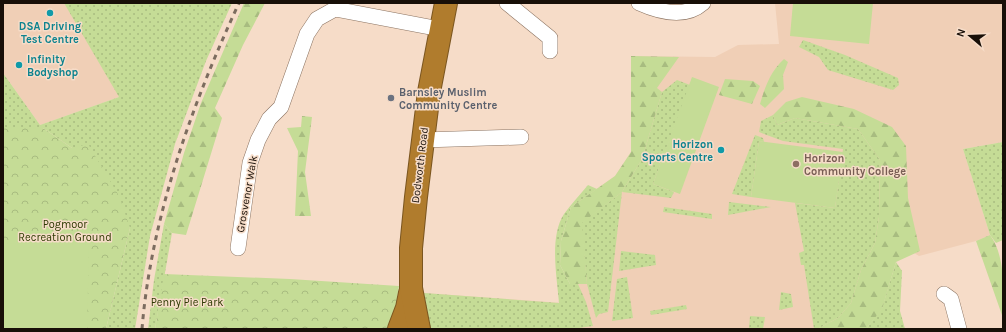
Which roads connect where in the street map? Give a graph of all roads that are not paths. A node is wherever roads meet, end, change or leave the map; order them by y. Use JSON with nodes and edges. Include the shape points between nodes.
{"nodes":[{"id":1,"x":446,"y":3,"type":"edge"},
{"id":2,"x":507,"y":3,"type":"edge"},
{"id":3,"x":639,"y":3,"type":"edge"},
{"id":4,"x":703,"y":3,"type":"edge"},
{"id":5,"x":334,"y":6,"type":"edge"},
{"id":6,"x":440,"y":29,"type":"junction"},
{"id":7,"x":550,"y":51,"type":"dead end"},
{"id":8,"x":521,"y":137,"type":"dead end"},
{"id":9,"x":423,"y":140,"type":"junction"},
{"id":10,"x":238,"y":248,"type":"dead end"},
{"id":11,"x":411,"y":288,"type":"junction"},
{"id":12,"x":944,"y":294,"type":"dead end"},
{"id":13,"x":399,"y":329,"type":"edge"},
{"id":14,"x":419,"y":329,"type":"edge"},
{"id":15,"x":959,"y":329,"type":"edge"}],
"edges":[{"from":1,"to":6,"type":"highway","name":"Dodworth Road"},
{"from":2,"to":7,"type":"street","via":[[550,38]]},
{"from":3,"to":4,"type":"street","via":[[672,13],[688,11]]},
{"from":5,"to":6,"type":"street","name":"Grosvenor Walk"},
{"from":5,"to":10,"type":"street","name":"Grosvenor Walk","via":[[317,19],[306,34],[281,107],[269,119],[258,140],[250,163]]},
{"from":6,"to":9,"type":"highway","name":"Dodworth Road"},
{"from":8,"to":9,"type":"street"},
{"from":9,"to":11,"type":"highway","name":"Dodworth Road","via":[[412,248]]},
{"from":11,"to":13,"type":"highway"},
{"from":11,"to":14,"type":"highway","name":"Dodworth Road"},
{"from":12,"to":15,"type":"street","via":[[951,299]]}]}
